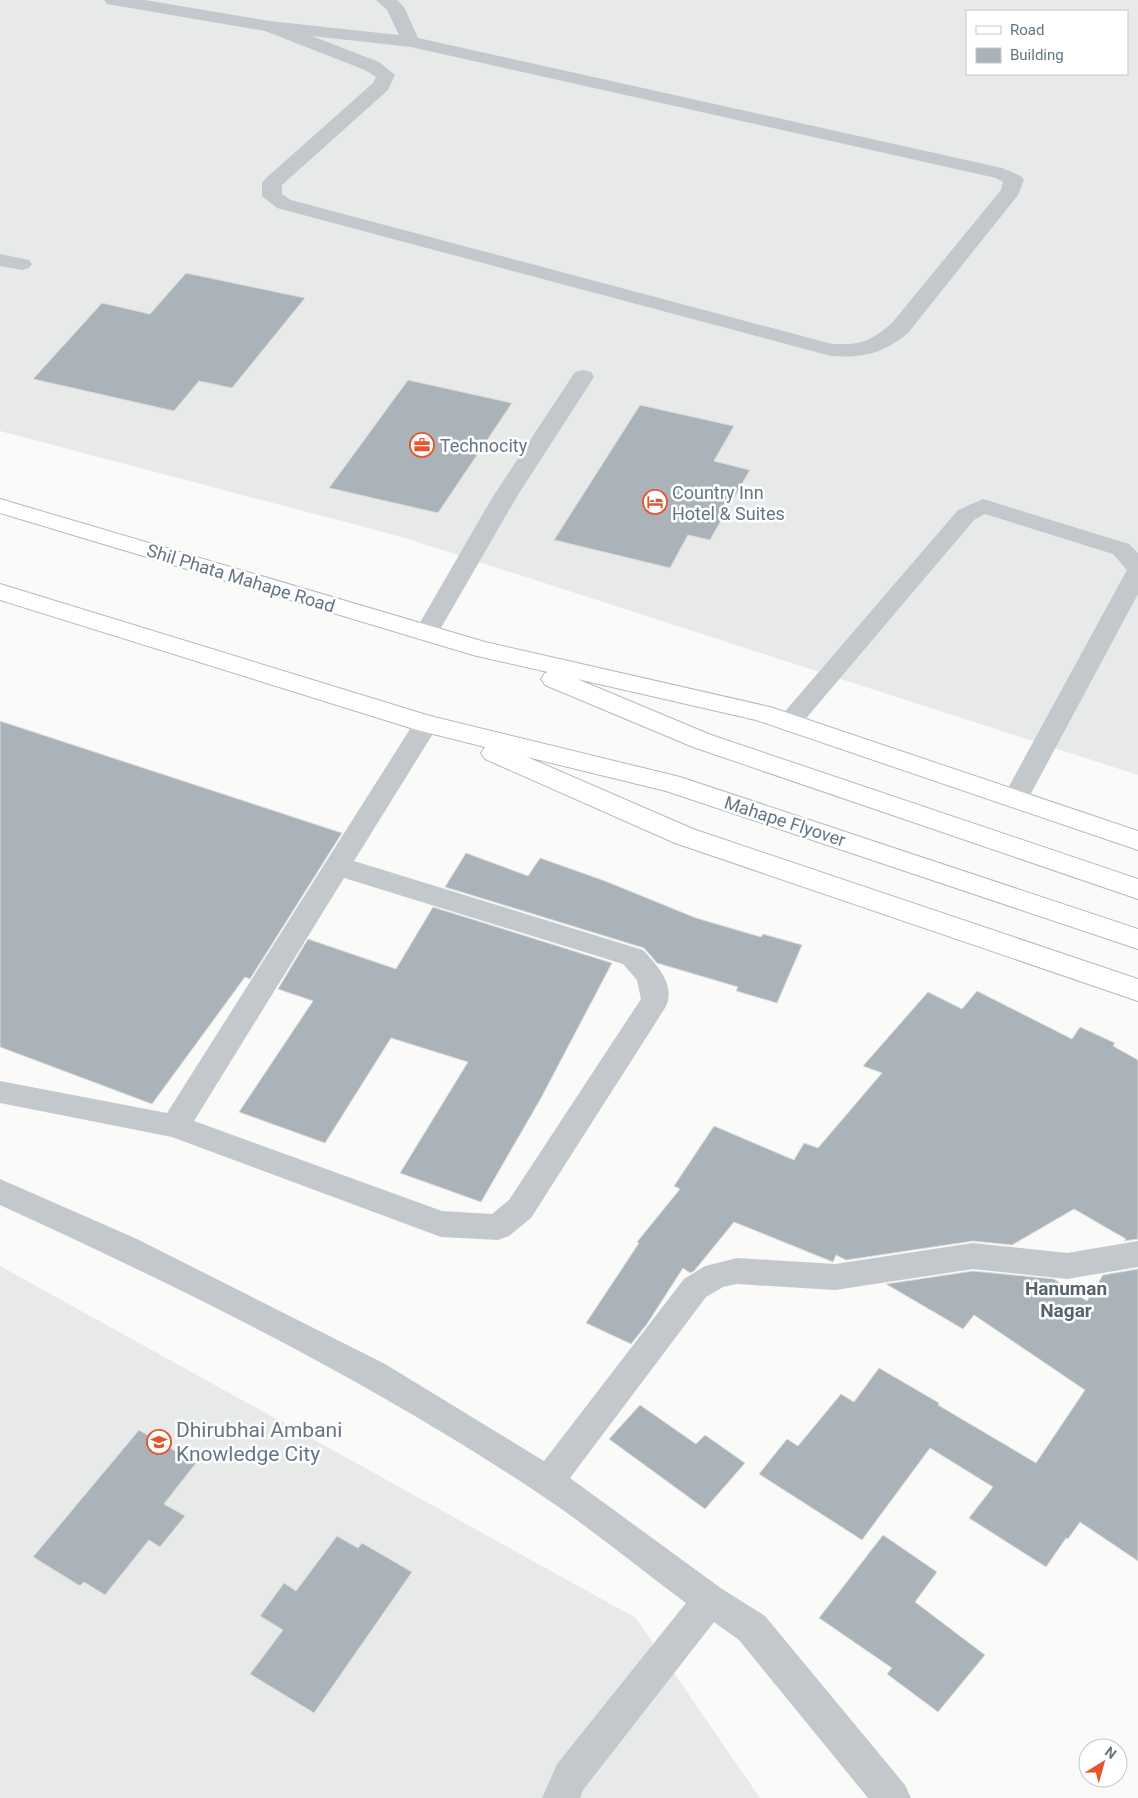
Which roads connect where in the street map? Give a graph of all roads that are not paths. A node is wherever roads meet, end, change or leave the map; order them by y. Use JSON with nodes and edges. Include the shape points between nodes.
{"nodes":[{"id":1,"x":113,"y":0,"type":"edge"},
{"id":2,"x":385,"y":0,"type":"edge"},
{"id":3,"x":269,"y":26,"type":"junction"},
{"id":4,"x":411,"y":42,"type":"junction"},
{"id":5,"x":0,"y":260,"type":"edge"},
{"id":6,"x":22,"y":264,"type":"dead end"},
{"id":7,"x":583,"y":378,"type":"dead end"},
{"id":8,"x":0,"y":506,"type":"edge"},
{"id":9,"x":1138,"y":567,"type":"edge"},
{"id":10,"x":1138,"y":572,"type":"edge"},
{"id":11,"x":0,"y":592,"type":"edge"},
{"id":12,"x":426,"y":633,"type":"junction"},
{"id":13,"x":482,"y":649,"type":"junction"},
{"id":14,"x":788,"y":722,"type":"junction"},
{"id":15,"x":426,"y":724,"type":"junction"},
{"id":16,"x":1015,"y":799,"type":"junction"},
{"id":17,"x":1138,"y":840,"type":"edge"},
{"id":18,"x":338,"y":866,"type":"junction"},
{"id":19,"x":1138,"y":889,"type":"edge"},
{"id":20,"x":1138,"y":939,"type":"edge"},
{"id":21,"x":1138,"y":990,"type":"edge"},
{"id":22,"x":0,"y":1092,"type":"edge"},
{"id":23,"x":175,"y":1126,"type":"junction"},
{"id":24,"x":0,"y":1191,"type":"edge"},
{"id":25,"x":1138,"y":1254,"type":"edge"},
{"id":26,"x":548,"y":1481,"type":"junction"},
{"id":27,"x":710,"y":1600,"type":"junction"},
{"id":28,"x":561,"y":1798,"type":"edge"},
{"id":29,"x":892,"y":1798,"type":"edge"}],
"edges":[{"from":1,"to":3,"type":"street"},
{"from":2,"to":4,"type":"street","via":[[395,7]]},
{"from":3,"to":4,"type":"street"},
{"from":3,"to":4,"type":"street","via":[[372,66],[386,75],[381,86],[272,183],[272,196],[284,204],[831,350],[870,348],[900,328],[1011,190],[1014,180],[1002,174]]},
{"from":5,"to":6,"type":"street"},
{"from":7,"to":12,"type":"street","via":[[504,498]]},
{"from":8,"to":12,"type":"main road","name":"Shil Phata Mahape Road"},
{"from":9,"to":14,"type":"street","via":[[1121,549],[983,506],[966,515]]},
{"from":10,"to":16,"type":"street"},
{"from":11,"to":15,"type":"main road"},
{"from":12,"to":13,"type":"main road","name":"Shil Phata Mahape Road"},
{"from":13,"to":14,"type":"main road","via":[[762,713]]},
{"from":13,"to":19,"type":"main road","via":[[702,741]]},
{"from":14,"to":16,"type":"main road"},
{"from":15,"to":18,"type":"street"},
{"from":15,"to":20,"type":"main road","name":"Mahape Flyover","via":[[671,783]]},
{"from":15,"to":21,"type":"main road","via":[[684,836]]},
{"from":16,"to":17,"type":"main road"},
{"from":18,"to":23,"type":"street"},
{"from":18,"to":23,"type":"street","via":[[632,957],[651,977],[655,1000],[520,1209],[498,1227],[441,1224]]},
{"from":22,"to":23,"type":"street"},
{"from":24,"to":26,"type":"street","via":[[126,1248],[373,1374]]},
{"from":25,"to":26,"type":"street","via":[[1067,1266],[973,1256],[835,1277],[737,1271],[716,1275],[695,1288]]},
{"from":26,"to":27,"type":"street"},
{"from":27,"to":28,"type":"street","via":[[570,1777]]},
{"from":27,"to":29,"type":"street","via":[[752,1628]]}]}
